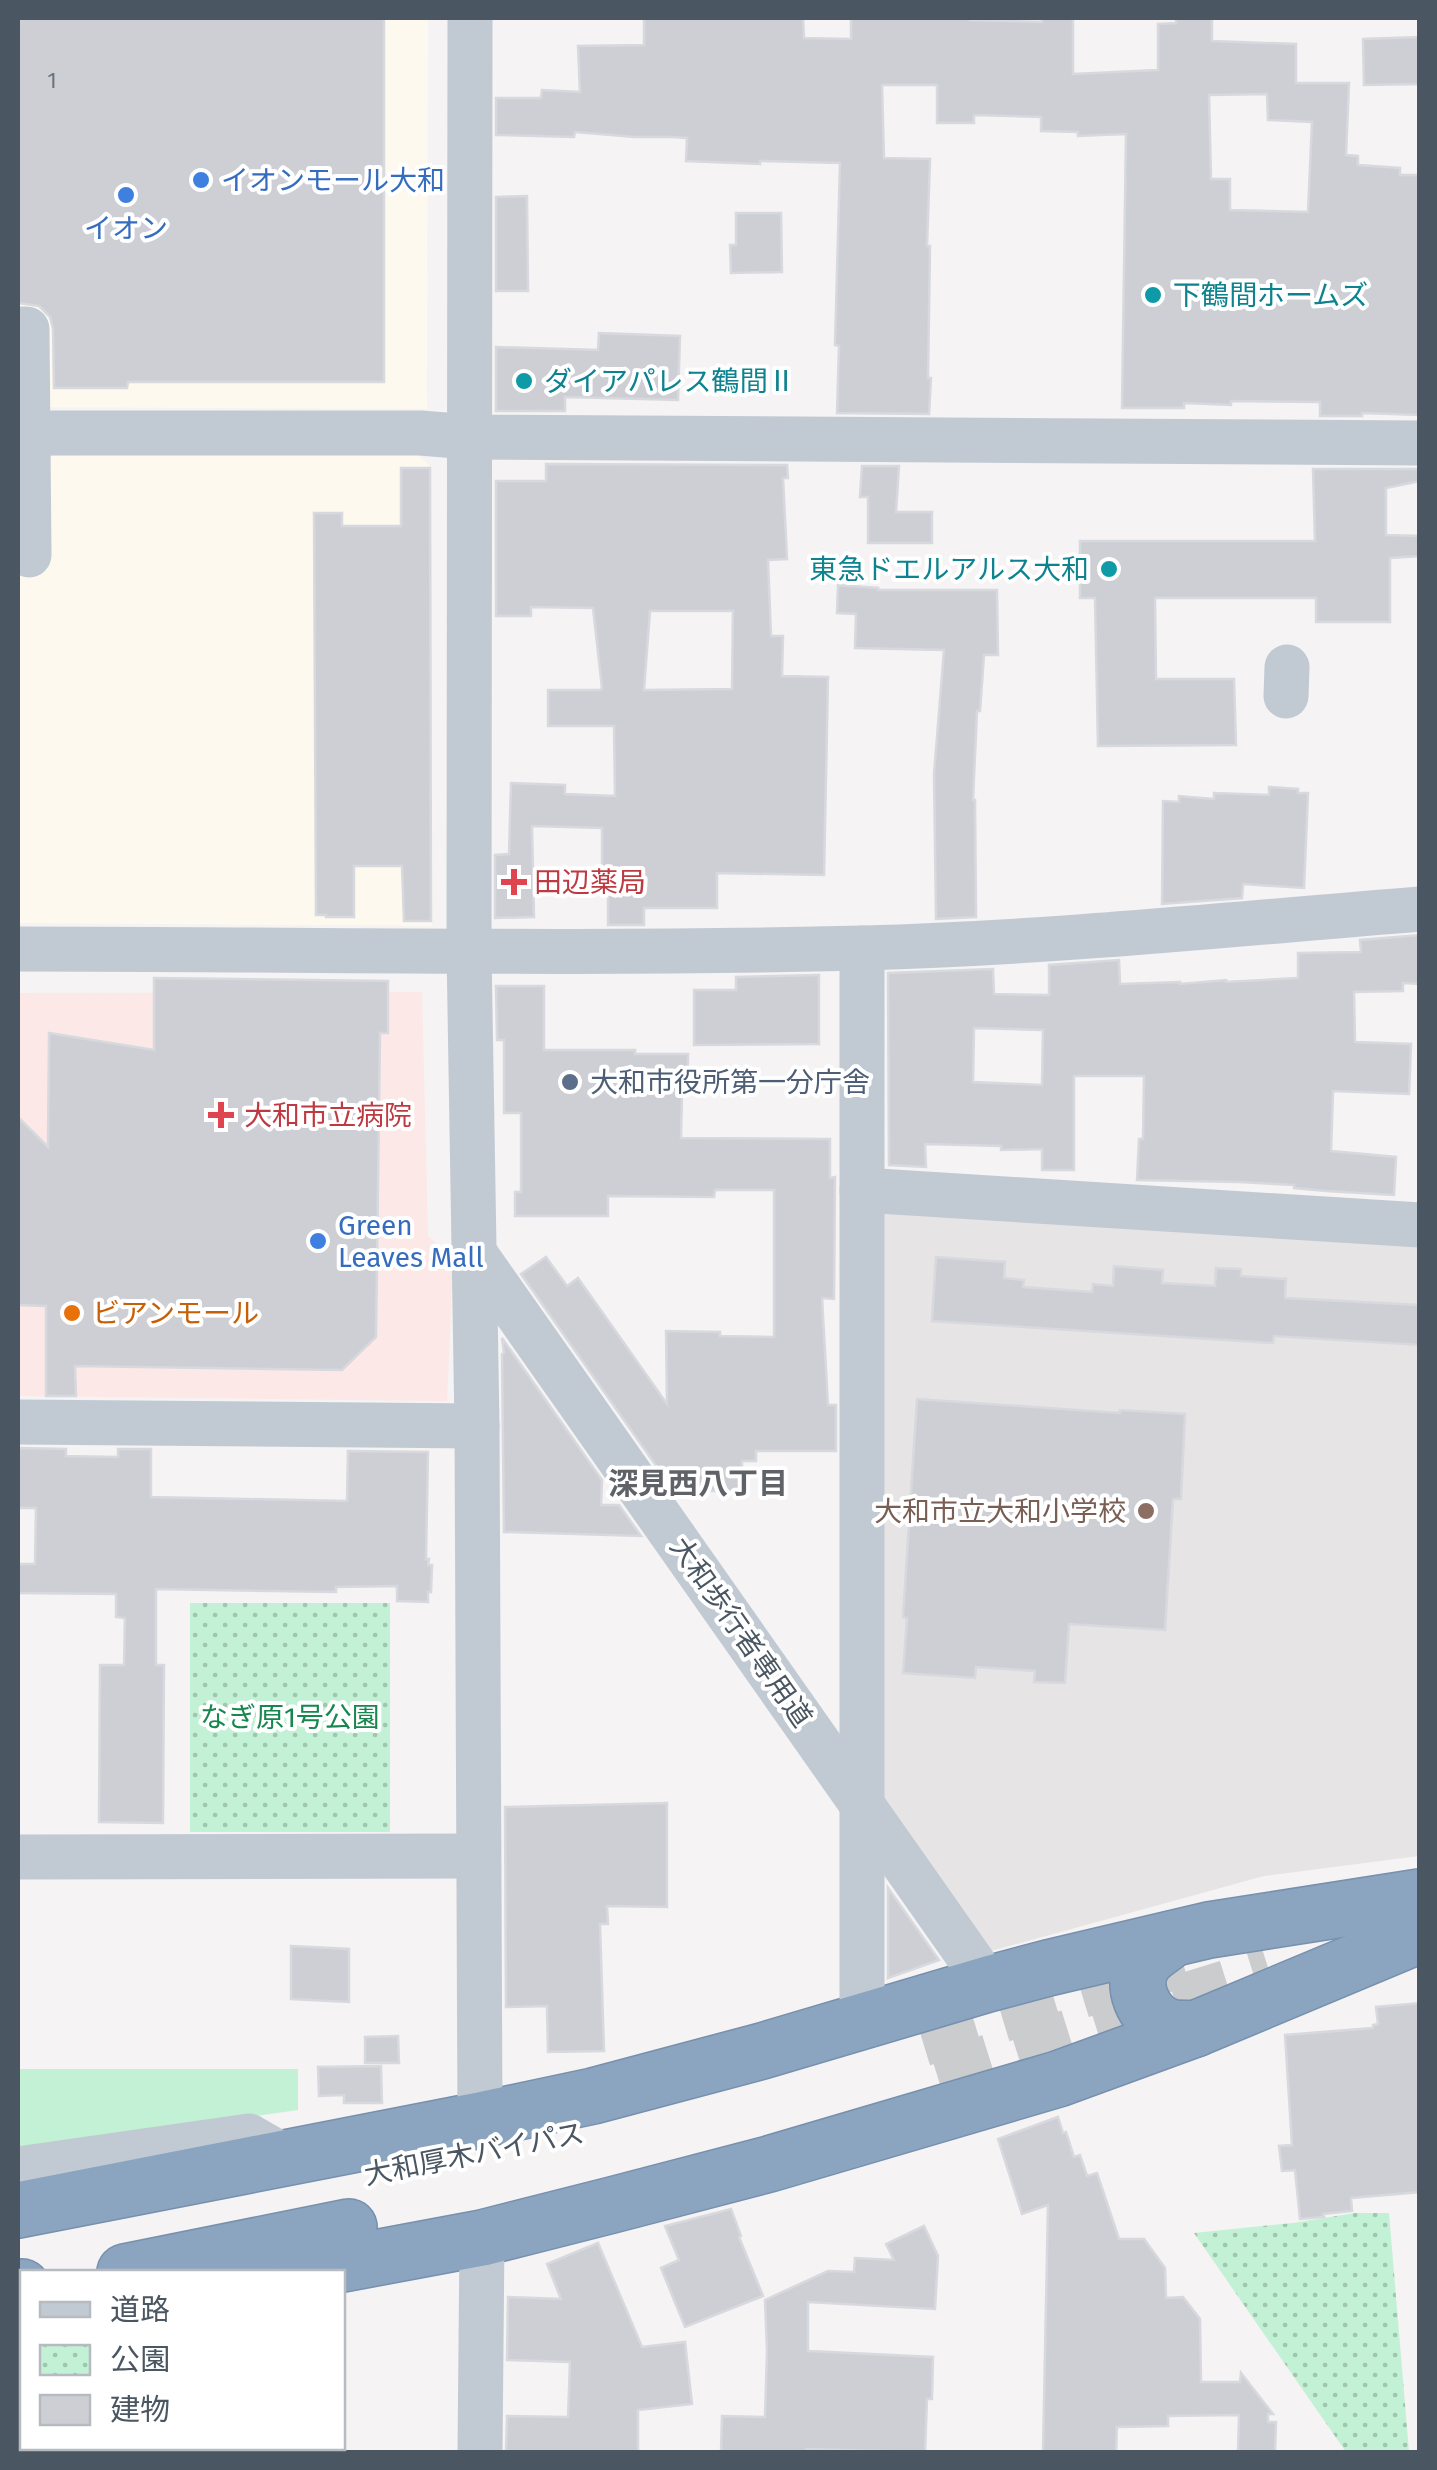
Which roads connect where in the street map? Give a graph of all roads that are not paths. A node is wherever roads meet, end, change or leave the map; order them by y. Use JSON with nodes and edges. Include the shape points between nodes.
{"nodes":[{"id":1,"x":470,"y":18,"type":"edge"},
{"id":2,"x":18,"y":329,"type":"edge"},
{"id":3,"x":18,"y":433,"type":"edge"},
{"id":4,"x":470,"y":437,"type":"junction"},
{"id":5,"x":1420,"y":444,"type":"edge"},
{"id":6,"x":29,"y":555,"type":"dead end"},
{"id":7,"x":1420,"y":909,"type":"edge"},
{"id":8,"x":862,"y":948,"type":"junction"},
{"id":9,"x":18,"y":950,"type":"edge"},
{"id":10,"x":469,"y":950,"type":"junction"},
{"id":11,"x":862,"y":1190,"type":"junction"},
{"id":12,"x":1420,"y":1225,"type":"edge"},
{"id":13,"x":473,"y":1251,"type":"junction"},
{"id":14,"x":18,"y":1422,"type":"edge"},
{"id":15,"x":477,"y":1426,"type":"junction"},
{"id":16,"x":862,"y":1804,"type":"junction"},
{"id":17,"x":478,"y":1856,"type":"junction"},
{"id":18,"x":18,"y":1857,"type":"edge"},
{"id":19,"x":1420,"y":1897,"type":"edge"},
{"id":20,"x":1420,"y":1935,"type":"edge"},
{"id":21,"x":1172,"y":1939,"type":"junction"},
{"id":22,"x":974,"y":1964,"type":"dead end"},
{"id":23,"x":1048,"y":1968,"type":"junction"},
{"id":24,"x":862,"y":2020,"type":"junction"},
{"id":25,"x":1195,"y":2029,"type":"junction"},
{"id":26,"x":1094,"y":2066,"type":"junction"},
{"id":27,"x":480,"y":2120,"type":"junction"},
{"id":28,"x":287,"y":2158,"type":"junction"},
{"id":29,"x":18,"y":2169,"type":"edge"},
{"id":30,"x":18,"y":2210,"type":"edge"},
{"id":31,"x":18,"y":2234,"type":"edge"},
{"id":32,"x":482,"y":2238,"type":"junction"},
{"id":33,"x":135,"y":2270,"type":"edge"},
{"id":34,"x":325,"y":2270,"type":"edge"},
{"id":35,"x":480,"y":2452,"type":"edge"}],
"edges":[{"from":1,"to":4,"type":"street"},
{"from":2,"to":6,"type":"street","bridge":true,"via":[[26,330]]},
{"from":3,"to":4,"type":"street"},
{"from":4,"to":5,"type":"street"},
{"from":4,"to":10,"type":"street"},
{"from":7,"to":8,"type":"street"},
{"from":8,"to":10,"type":"street"},
{"from":8,"to":11,"type":"street"},
{"from":9,"to":10,"type":"street"},
{"from":10,"to":13,"type":"street"},
{"from":11,"to":12,"type":"street"},
{"from":11,"to":16,"type":"street"},
{"from":13,"to":15,"type":"street"},
{"from":13,"to":16,"type":"street","name":"大和歩行者専用道"},
{"from":14,"to":15,"type":"street"},
{"from":15,"to":17,"type":"street"},
{"from":16,"to":22,"type":"street","name":"大和歩行者専用道"},
{"from":16,"to":24,"type":"street"},
{"from":17,"to":18,"type":"street"},
{"from":17,"to":27,"type":"street"},
{"from":19,"to":21,"type":"highway"},
{"from":20,"to":25,"type":"highway"},
{"from":21,"to":23,"type":"highway"},
{"from":21,"to":25,"type":"highway","via":[[1144,1962],[1138,1988],[1151,2017]]},
{"from":23,"to":24,"type":"highway"},
{"from":23,"to":26,"type":"highway","via":[[1077,1974],[1109,2011],[1108,2036]]},
{"from":24,"to":27,"type":"highway","via":[[593,2096]]},
{"from":25,"to":26,"type":"highway"},
{"from":26,"to":32,"type":"highway","via":[[769,2164]]},
{"from":27,"to":28,"type":"highway"},
{"from":28,"to":29,"type":"street","via":[[249,2136]]},
{"from":28,"to":30,"type":"highway"},
{"from":31,"to":33,"type":"highway","name":"大和厚木バイパス","via":[[478,2157],[757,2089],[930,2059],[771,2127],[604,2172]]},
{"from":32,"to":34,"type":"highway"},
{"from":32,"to":35,"type":"street"}]}
